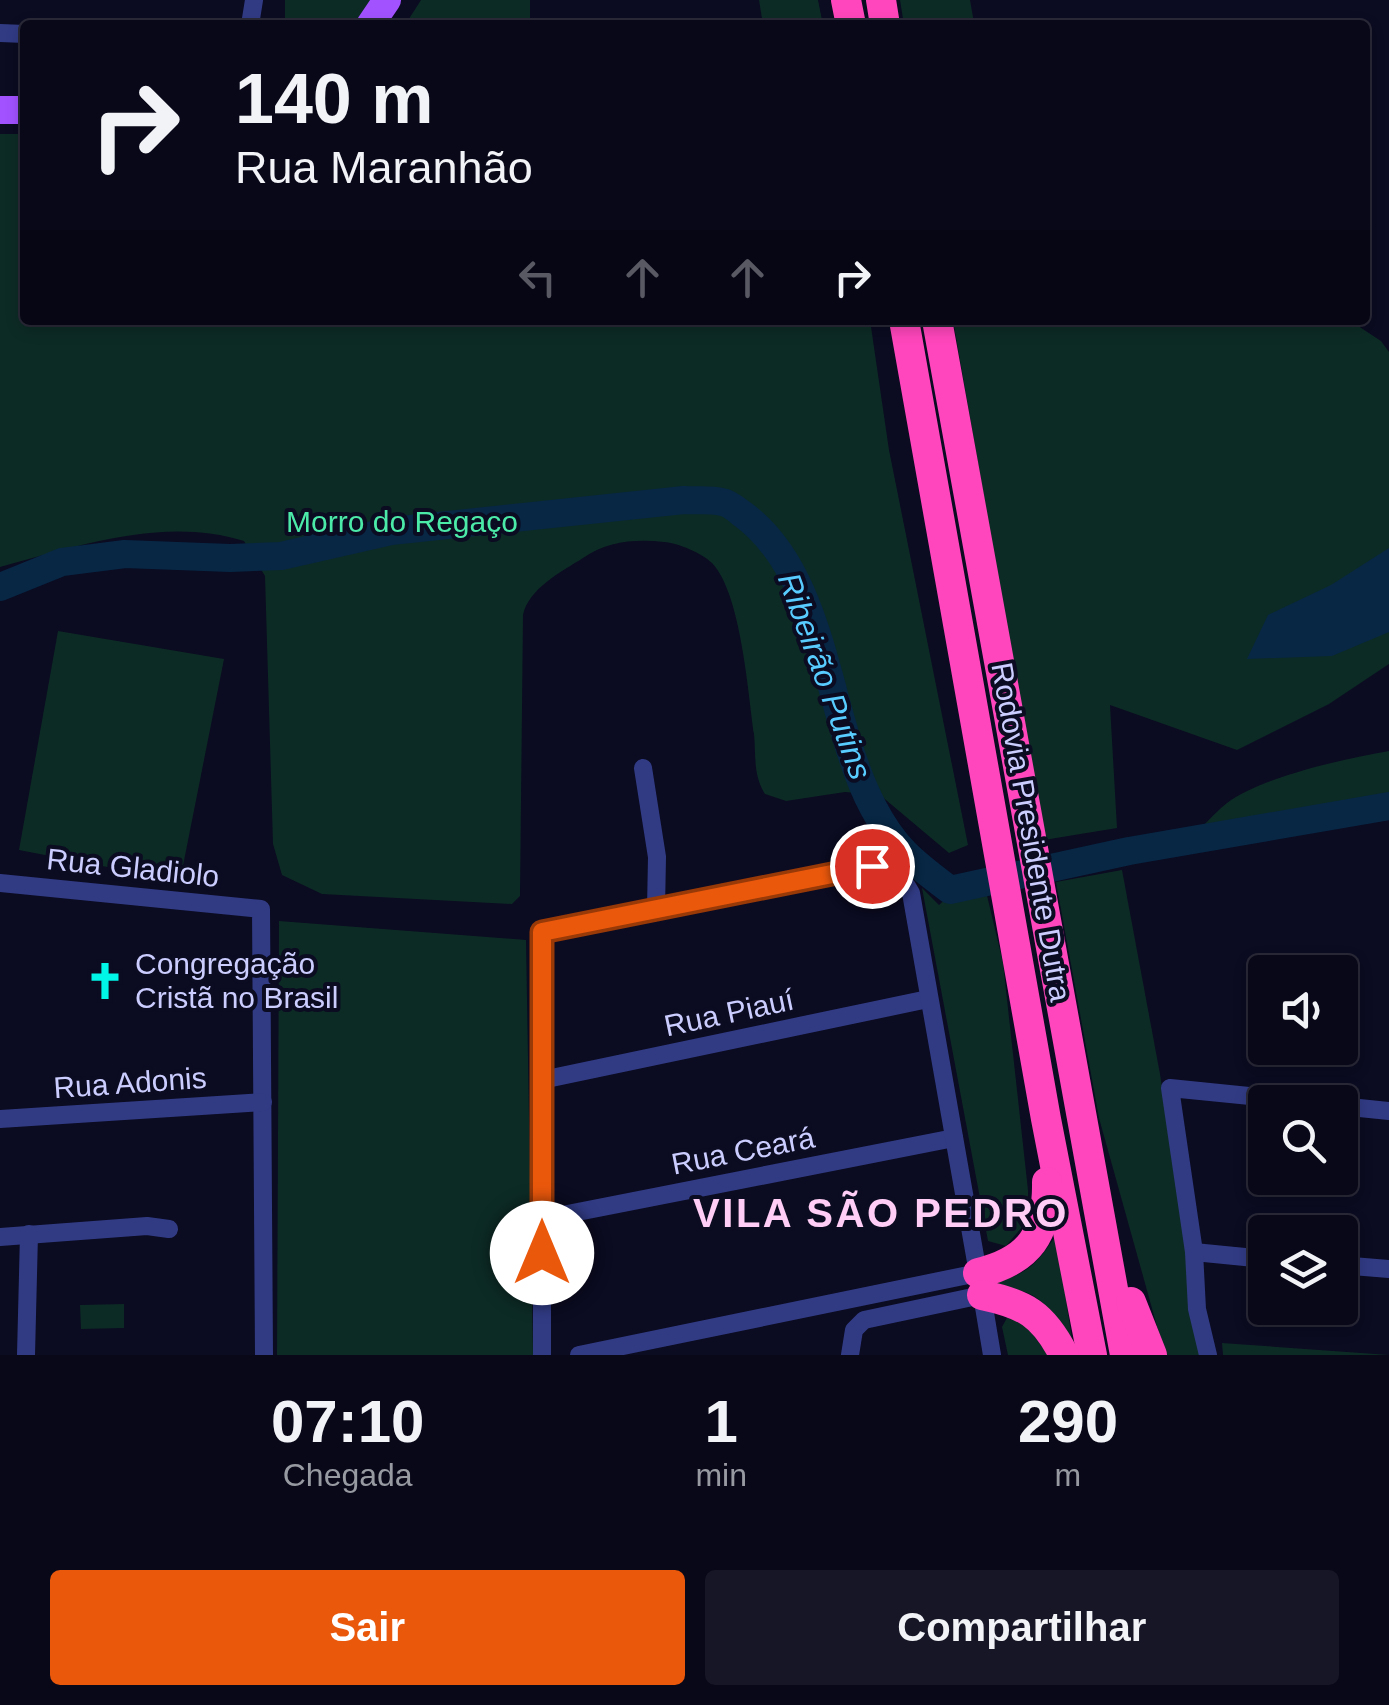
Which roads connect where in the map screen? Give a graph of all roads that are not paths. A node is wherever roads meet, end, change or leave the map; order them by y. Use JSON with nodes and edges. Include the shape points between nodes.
{"nodes":[{"id":1,"x":905,"y":325,"type":"edge"},
{"id":2,"x":938,"y":325,"type":"edge"},
{"id":3,"x":643,"y":768,"type":"dead end"},
{"id":4,"x":0,"y":883,"type":"edge"},
{"id":5,"x":656,"y":909,"type":"junction"},
{"id":6,"x":928,"y":999,"type":"junction"},
{"id":7,"x":542,"y":1080,"type":"junction"},
{"id":8,"x":1248,"y":1096,"type":"edge"},
{"id":9,"x":263,"y":1102,"type":"junction"},
{"id":10,"x":1358,"y":1108,"type":"edge"},
{"id":11,"x":1389,"y":1111,"type":"edge"},
{"id":12,"x":0,"y":1118,"type":"edge"},
{"id":13,"x":1046,"y":1120,"type":"junction"},
{"id":14,"x":954,"y":1138,"type":"junction"},
{"id":15,"x":1098,"y":1211,"type":"junction"},
{"id":16,"x":542,"y":1219,"type":"junction"},
{"id":17,"x":170,"y":1228,"type":"dead end"},
{"id":18,"x":29,"y":1234,"type":"junction"},
{"id":19,"x":0,"y":1237,"type":"edge"},
{"id":20,"x":1194,"y":1252,"type":"junction"},
{"id":21,"x":1248,"y":1257,"type":"edge"},
{"id":22,"x":1358,"y":1266,"type":"edge"},
{"id":23,"x":1389,"y":1269,"type":"edge"},
{"id":24,"x":980,"y":1284,"type":"junction"},
{"id":25,"x":26,"y":1355,"type":"edge"},
{"id":26,"x":264,"y":1355,"type":"edge"},
{"id":27,"x":542,"y":1355,"type":"edge"},
{"id":28,"x":579,"y":1355,"type":"edge"},
{"id":29,"x":850,"y":1355,"type":"edge"},
{"id":30,"x":992,"y":1355,"type":"edge"},
{"id":31,"x":1064,"y":1355,"type":"edge"},
{"id":32,"x":1092,"y":1355,"type":"edge"},
{"id":33,"x":1125,"y":1355,"type":"edge"},
{"id":34,"x":1152,"y":1355,"type":"edge"},
{"id":35,"x":1208,"y":1355,"type":"edge"}],
"edges":[{"from":1,"to":13,"type":"highway","name":"Rodovia Presidente Dutra"},
{"from":2,"to":15,"type":"highway","name":"Rodovia Presidente Dutra"},
{"from":3,"to":5,"type":"street","via":[[657,857]]},
{"from":4,"to":9,"type":"street","name":"Rua Gladiolo","via":[[262,909]]},
{"from":5,"to":6,"type":"street","via":[[872,866],[892,870],[911,893]]},
{"from":5,"to":7,"type":"street","via":[[542,932]]},
{"from":6,"to":7,"type":"street","name":"Rua Piauí"},
{"from":6,"to":14,"type":"street"},
{"from":7,"to":16,"type":"street"},
{"from":8,"to":20,"type":"street","via":[[1170,1088]]},
{"from":9,"to":12,"type":"street","name":"Rua Adonis"},
{"from":9,"to":26,"type":"street"},
{"from":10,"to":11,"type":"street"},
{"from":13,"to":24,"type":"highway","via":[[1048,1210],[1040,1233]]},
{"from":13,"to":32,"type":"highway","name":"Rodovia Presidente Dutra"},
{"from":14,"to":16,"type":"street","name":"Rua Ceará"},
{"from":14,"to":24,"type":"street"},
{"from":15,"to":33,"type":"highway","name":"Rodovia Presidente Dutra"},
{"from":15,"to":34,"type":"highway"},
{"from":16,"to":27,"type":"street"},
{"from":17,"to":18,"type":"street"},
{"from":18,"to":19,"type":"street"},
{"from":18,"to":25,"type":"street"},
{"from":20,"to":21,"type":"street"},
{"from":20,"to":35,"type":"street"},
{"from":22,"to":23,"type":"street"},
{"from":24,"to":28,"type":"street"},
{"from":24,"to":29,"type":"street","via":[[864,1320],[854,1330]]},
{"from":24,"to":30,"type":"street"},
{"from":24,"to":31,"type":"highway","via":[[1039,1318]]}]}
